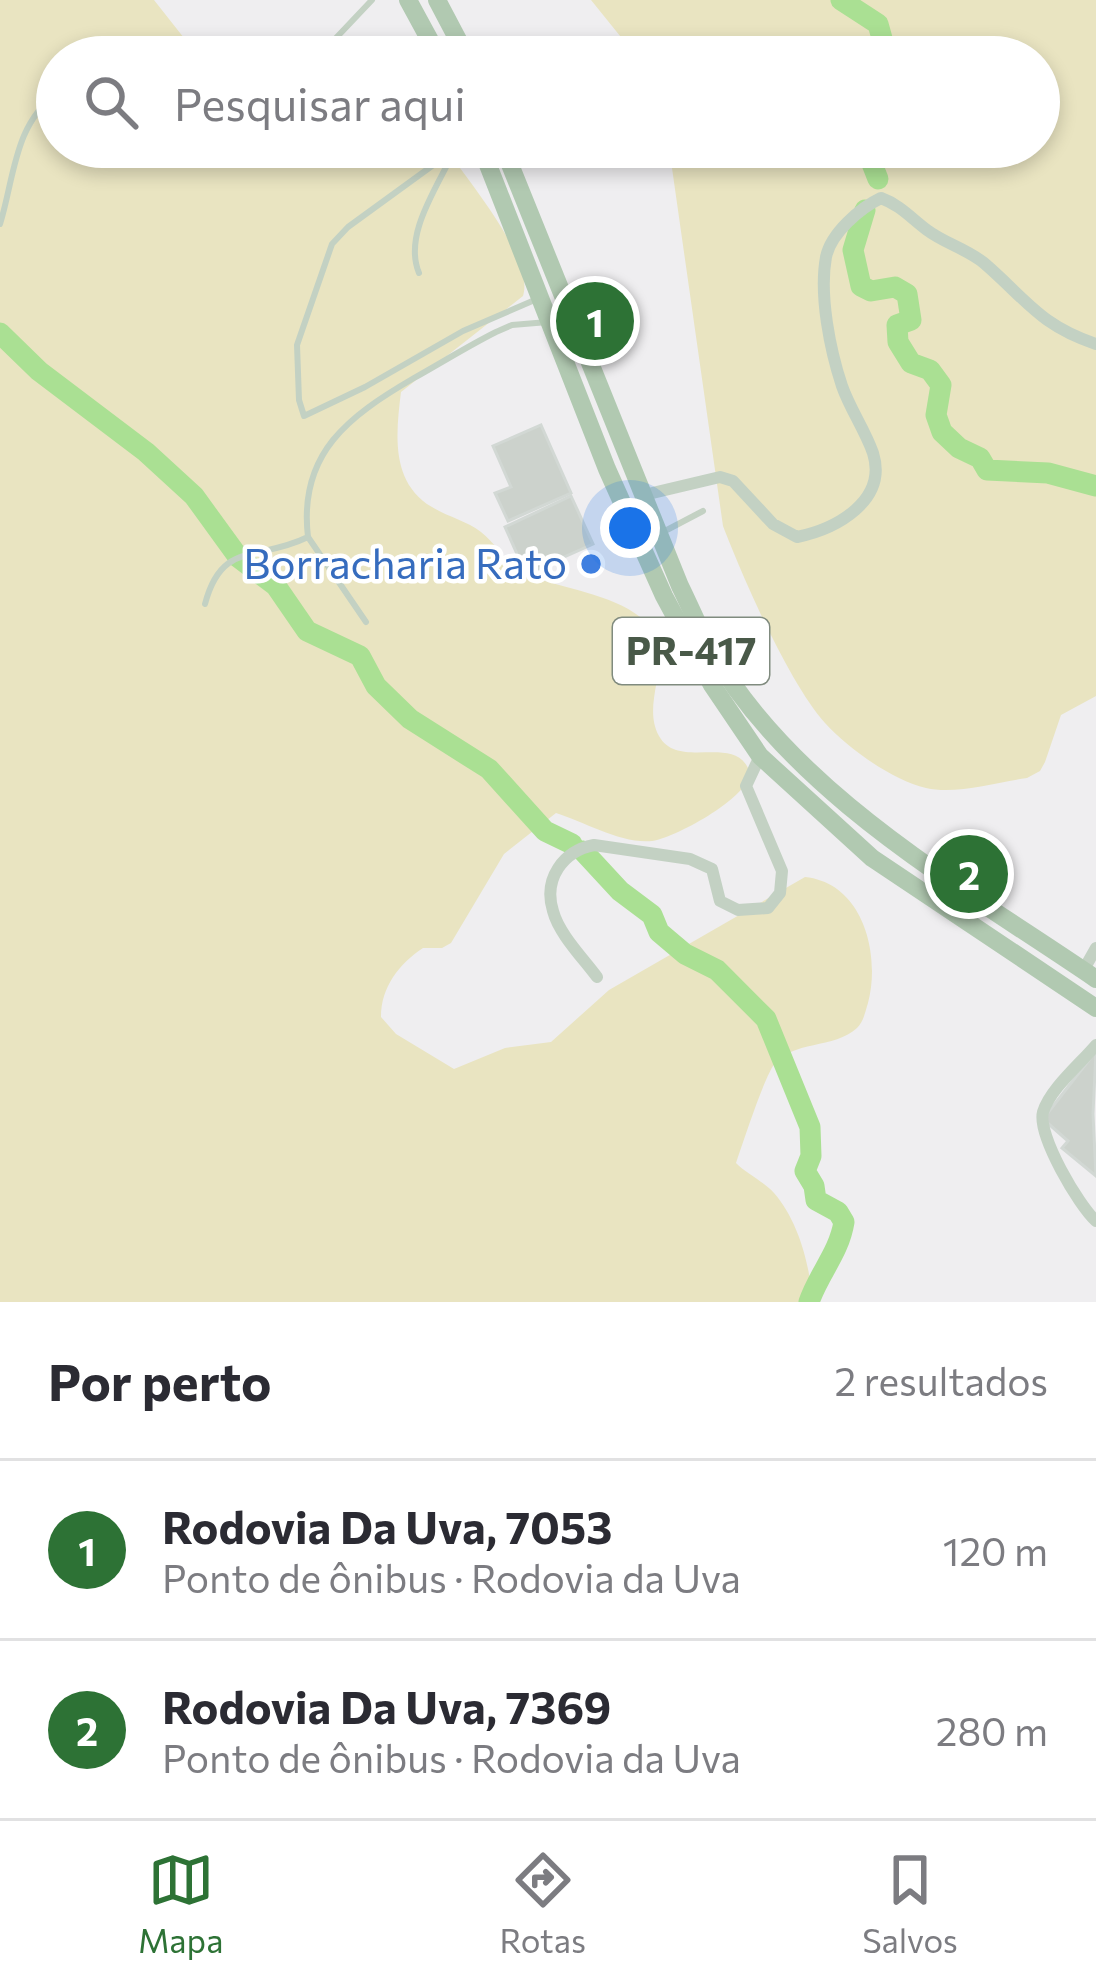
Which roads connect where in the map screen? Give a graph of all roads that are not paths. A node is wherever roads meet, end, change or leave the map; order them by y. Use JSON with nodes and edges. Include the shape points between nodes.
{"nodes":[{"id":1,"x":372,"y":0,"type":"edge"},
{"id":2,"x":408,"y":0,"type":"edge"},
{"id":3,"x":437,"y":0,"type":"edge"},
{"id":4,"x":338,"y":36,"type":"edge"},
{"id":5,"x":428,"y":36,"type":"edge"},
{"id":6,"x":456,"y":36,"type":"edge"},
{"id":7,"x":36,"y":120,"type":"edge"},
{"id":8,"x":429,"y":168,"type":"edge"},
{"id":9,"x":448,"y":168,"type":"edge"},
{"id":10,"x":489,"y":168,"type":"edge"},
{"id":11,"x":511,"y":168,"type":"edge"},
{"id":12,"x":0,"y":224,"type":"edge"},
{"id":13,"x":419,"y":273,"type":"dead end"},
{"id":14,"x":541,"y":297,"type":"junction"},
{"id":15,"x":551,"y":322,"type":"junction"},
{"id":16,"x":1096,"y":344,"type":"edge"},
{"id":17,"x":644,"y":496,"type":"junction"},
{"id":18,"x":703,"y":511,"type":"dead end"},
{"id":19,"x":658,"y":534,"type":"junction"},
{"id":20,"x":308,"y":536,"type":"junction"},
{"id":21,"x":205,"y":604,"type":"dead end"},
{"id":22,"x":366,"y":622,"type":"dead end"},
{"id":23,"x":760,"y":756,"type":"junction"},
{"id":24,"x":1096,"y":949,"type":"edge"},
{"id":25,"x":1090,"y":975,"type":"edge"},
{"id":26,"x":597,"y":977,"type":"dead end"},
{"id":27,"x":1096,"y":1008,"type":"edge"},
{"id":28,"x":1096,"y":1045,"type":"edge"},
{"id":29,"x":1096,"y":1221,"type":"edge"}],
"edges":[{"from":1,"to":4,"type":"lane"},
{"from":2,"to":5,"type":"main road"},
{"from":3,"to":6,"type":"main road"},
{"from":7,"to":12,"type":"lane","via":[[9,178]]},
{"from":8,"to":14,"type":"lane","via":[[332,244],[297,345],[304,416]]},
{"from":9,"to":13,"type":"lane","via":[[418,232]]},
{"from":10,"to":14,"type":"main road","number":"PR-417"},
{"from":11,"to":17,"type":"main road","number":"PR-417"},
{"from":14,"to":15,"type":"main road","number":"PR-417"},
{"from":15,"to":20,"type":"lane","via":[[496,332],[348,421],[310,481]]},
{"from":15,"to":23,"type":"main road","number":"PR-417","via":[[664,596]]},
{"from":16,"to":17,"type":"street","via":[[1034,314],[981,260],[881,198],[834,238],[826,258],[842,385],[874,457],[874,483],[856,512],[828,531],[797,537],[720,477]]},
{"from":17,"to":19,"type":"main road","number":"PR-417"},
{"from":18,"to":19,"type":"lane"},
{"from":19,"to":25,"type":"main road","number":"PR-417","via":[[709,646],[786,746],[879,832]]},
{"from":20,"to":21,"type":"lane","via":[[224,564]]},
{"from":20,"to":22,"type":"lane"},
{"from":23,"to":26,"type":"street","via":[[746,786],[782,871],[780,893],[767,908],[738,910],[720,901],[712,869],[691,859],[581,848],[553,874],[553,913]]},
{"from":23,"to":27,"type":"main road","number":"PR-417","via":[[872,858]]},
{"from":24,"to":25,"type":"street"},
{"from":28,"to":29,"type":"street","via":[[1041,1120],[1073,1192]]}]}
